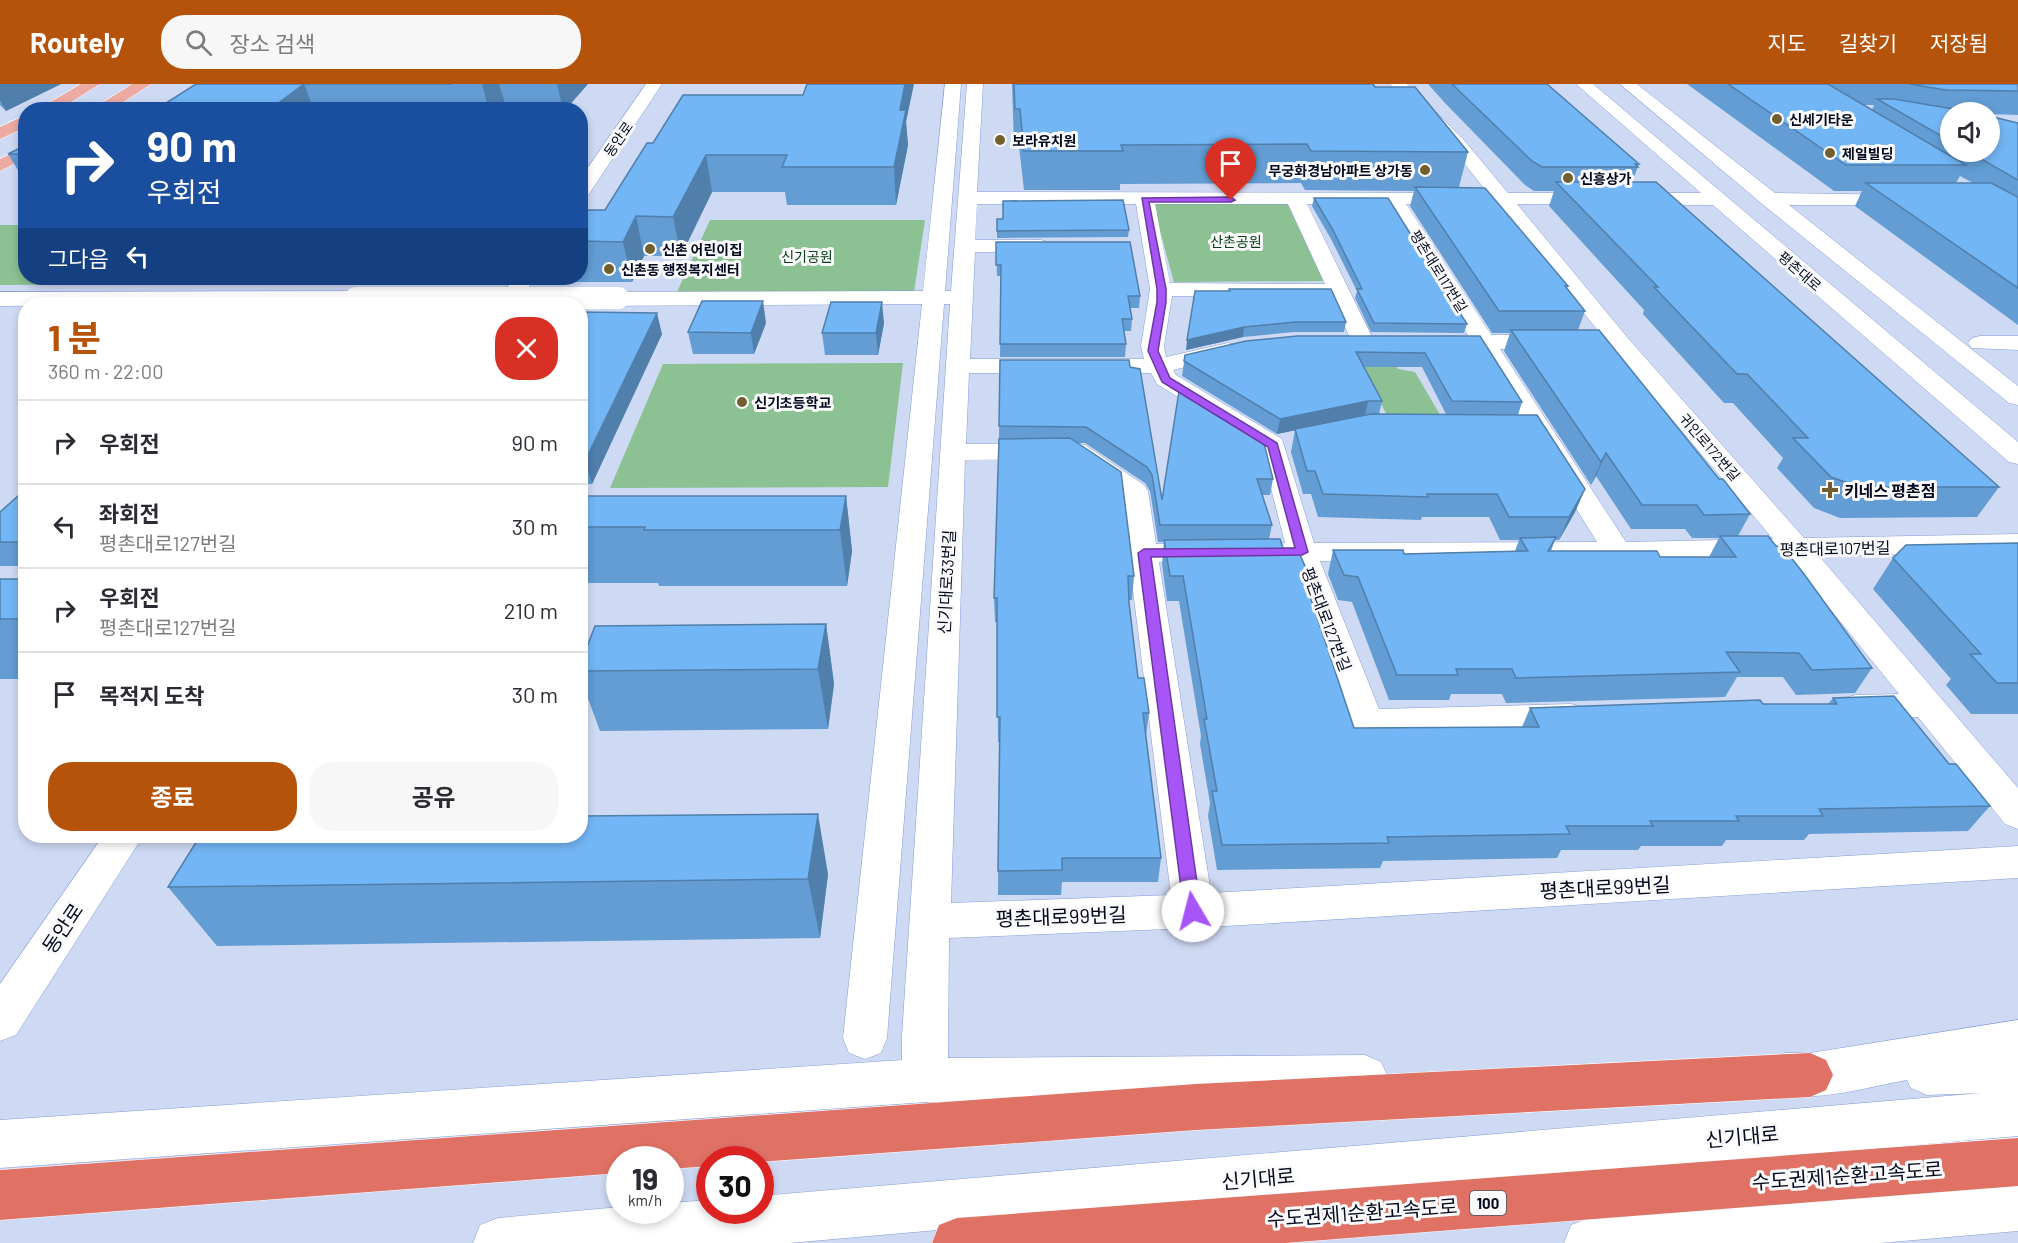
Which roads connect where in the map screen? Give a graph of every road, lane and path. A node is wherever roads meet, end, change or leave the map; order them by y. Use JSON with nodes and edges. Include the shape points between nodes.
{"nodes":[{"id":1,"x":92,"y":84,"type":"edge"},
{"id":2,"x":143,"y":84,"type":"edge"},
{"id":3,"x":654,"y":84,"type":"edge"},
{"id":4,"x":953,"y":84,"type":"edge"},
{"id":5,"x":975,"y":84,"type":"edge"},
{"id":6,"x":1398,"y":84,"type":"edge"},
{"id":7,"x":1584,"y":84,"type":"edge"},
{"id":8,"x":1628,"y":84,"type":"edge"},
{"id":9,"x":1602,"y":99,"type":"junction"},
{"id":10,"x":1646,"y":99,"type":"junction"},
{"id":11,"x":59,"y":102,"type":"edge"},
{"id":12,"x":113,"y":102,"type":"edge"},
{"id":13,"x":18,"y":124,"type":"edge"},
{"id":14,"x":0,"y":134,"type":"edge"},
{"id":15,"x":18,"y":156,"type":"edge"},
{"id":16,"x":0,"y":166,"type":"edge"},
{"id":17,"x":588,"y":181,"type":"edge"},
{"id":18,"x":967,"y":198,"type":"junction"},
{"id":19,"x":1501,"y":199,"type":"junction"},
{"id":20,"x":1718,"y":199,"type":"junction"},
{"id":21,"x":1768,"y":199,"type":"junction"},
{"id":22,"x":1924,"y":199,"type":"edge"},
{"id":23,"x":1145,"y":200,"type":"junction"},
{"id":24,"x":1296,"y":200,"type":"junction"},
{"id":25,"x":1394,"y":200,"type":"junction"},
{"id":26,"x":964,"y":246,"type":"junction"},
{"id":27,"x":1059,"y":246,"type":"edge"},
{"id":28,"x":1161,"y":289,"type":"junction"},
{"id":29,"x":1339,"y":291,"type":"junction"},
{"id":30,"x":947,"y":297,"type":"junction"},
{"id":31,"x":588,"y":298,"type":"edge"},
{"id":32,"x":588,"y":298,"type":"edge"},
{"id":33,"x":618,"y":298,"type":"junction"},
{"id":34,"x":0,"y":299,"type":"edge"},
{"id":35,"x":18,"y":299,"type":"edge"},
{"id":36,"x":1362,"y":341,"type":"edge"},
{"id":37,"x":1418,"y":342,"type":"edge"},
{"id":38,"x":1484,"y":342,"type":"junction"},
{"id":39,"x":1620,"y":342,"type":"junction"},
{"id":40,"x":1980,"y":343,"type":"dead end"},
{"id":41,"x":2018,"y":343,"type":"edge"},
{"id":42,"x":1253,"y":345,"type":"edge"},
{"id":43,"x":959,"y":366,"type":"junction"},
{"id":44,"x":1159,"y":366,"type":"junction"},
{"id":45,"x":1916,"y":371,"type":"junction"},
{"id":46,"x":1986,"y":371,"type":"junction"},
{"id":47,"x":2018,"y":398,"type":"edge"},
{"id":48,"x":1506,"y":427,"type":"edge"},
{"id":49,"x":1538,"y":427,"type":"junction"},
{"id":50,"x":952,"y":452,"type":"junction"},
{"id":51,"x":2018,"y":456,"type":"edge"},
{"id":52,"x":2018,"y":543,"type":"edge"},
{"id":53,"x":1797,"y":549,"type":"junction"},
{"id":54,"x":1617,"y":551,"type":"junction"},
{"id":55,"x":1302,"y":552,"type":"junction"},
{"id":56,"x":1144,"y":553,"type":"junction"},
{"id":57,"x":1926,"y":705,"type":"junction"},
{"id":58,"x":1833,"y":708,"type":"edge"},
{"id":59,"x":1594,"y":716,"type":"edge"},
{"id":60,"x":2018,"y":814,"type":"edge"},
{"id":61,"x":119,"y":843,"type":"edge"},
{"id":62,"x":2018,"y":862,"type":"edge"},
{"id":63,"x":1193,"y":911,"type":"junction"},
{"id":64,"x":930,"y":921,"type":"junction"},
{"id":65,"x":0,"y":1021,"type":"edge"},
{"id":66,"x":865,"y":1038,"type":"dead end"},
{"id":67,"x":2018,"y":1041,"type":"edge"},
{"id":68,"x":2018,"y":1071,"type":"edge"},
{"id":69,"x":1810,"y":1075,"type":"junction"},
{"id":70,"x":926,"y":1080,"type":"junction"},
{"id":71,"x":2018,"y":1113,"type":"edge"},
{"id":72,"x":0,"y":1144,"type":"edge"},
{"id":73,"x":2018,"y":1162,"type":"edge"},
{"id":74,"x":0,"y":1194,"type":"edge"},
{"id":75,"x":2018,"y":1206,"type":"edge"},
{"id":76,"x":498,"y":1243,"type":"edge"},
{"id":77,"x":957,"y":1243,"type":"edge"},
{"id":78,"x":1589,"y":1243,"type":"edge"}],
"edges":[{"from":1,"to":11,"type":"main road"},
{"from":2,"to":12,"type":"main road"},
{"from":3,"to":17,"type":"street","name":"동안로"},
{"from":4,"to":30,"type":"street"},
{"from":5,"to":18,"type":"street","name":"신기대로33번길"},
{"from":6,"to":19,"type":"street","name":"귀인로172번길","via":[[1456,143]]},
{"from":7,"to":9,"type":"street","name":"평촌대로"},
{"from":8,"to":10,"type":"street"},
{"from":9,"to":10,"type":"street"},
{"from":9,"to":20,"type":"street","name":"평촌대로"},
{"from":10,"to":21,"type":"street"},
{"from":13,"to":14,"type":"main road"},
{"from":15,"to":16,"type":"main road"},
{"from":18,"to":23,"type":"street"},
{"from":18,"to":26,"type":"street","name":"신기대로33번길"},
{"from":19,"to":20,"type":"street"},
{"from":19,"to":25,"type":"street"},
{"from":19,"to":39,"type":"street","name":"귀인로172번길"},
{"from":20,"to":45,"type":"street","name":"평촌대로"},
{"from":21,"to":22,"type":"street"},
{"from":21,"to":46,"type":"street"},
{"from":23,"to":24,"type":"street"},
{"from":23,"to":28,"type":"street","via":[[1142,245]]},
{"from":24,"to":25,"type":"street"},
{"from":24,"to":29,"type":"street"},
{"from":25,"to":38,"type":"street","name":"평촌대로117번길"},
{"from":26,"to":27,"type":"street"},
{"from":26,"to":30,"type":"street","name":"신기대로33번길"},
{"from":28,"to":29,"type":"street"},
{"from":28,"to":44,"type":"street","via":[[1153,351]]},
{"from":29,"to":36,"type":"street"},
{"from":30,"to":33,"type":"street"},
{"from":30,"to":43,"type":"street","name":"신기대로33번길"},
{"from":30,"to":66,"type":"street"},
{"from":31,"to":33,"type":"street","bridge":true},
{"from":32,"to":33,"type":"street"},
{"from":34,"to":35,"type":"street"},
{"from":37,"to":38,"type":"street"},
{"from":38,"to":39,"type":"street"},
{"from":38,"to":49,"type":"street"},
{"from":39,"to":53,"type":"street","name":"귀인로172번길"},
{"from":40,"to":41,"type":"street"},
{"from":42,"to":44,"type":"street"},
{"from":43,"to":44,"type":"street"},
{"from":43,"to":50,"type":"street","name":"신기대로33번길"},
{"from":44,"to":55,"type":"street","name":"평촌대로127번길","via":[[1166,380],[1285,443]]},
{"from":45,"to":46,"type":"street"},
{"from":45,"to":51,"type":"street","name":"평촌대로"},
{"from":46,"to":47,"type":"street"},
{"from":48,"to":49,"type":"street"},
{"from":49,"to":54,"type":"street"},
{"from":50,"to":56,"type":"street","via":[[1076,450],[1134,491]]},
{"from":50,"to":64,"type":"street","name":"신기대로33번길"},
{"from":52,"to":53,"type":"street","name":"평촌대로107번길"},
{"from":53,"to":54,"type":"street","name":"평촌대로107번길"},
{"from":53,"to":57,"type":"street","name":"귀인로172번길"},
{"from":54,"to":55,"type":"street","name":"평촌대로107번길"},
{"from":55,"to":56,"type":"street","name":"평촌대로107번길"},
{"from":55,"to":59,"type":"street","name":"평촌대로127번길","via":[[1367,722]]},
{"from":56,"to":63,"type":"street"},
{"from":57,"to":58,"type":"street"},
{"from":57,"to":60,"type":"street","name":"귀인로172번길"},
{"from":61,"to":65,"type":"street","name":"동안로"},
{"from":62,"to":63,"type":"street","name":"평촌대로99번길"},
{"from":63,"to":64,"type":"street","name":"평촌대로99번길"},
{"from":64,"to":70,"type":"street","name":"신기대로33번길","via":[[924,1036]]},
{"from":67,"to":69,"type":"street"},
{"from":68,"to":69,"type":"street"},
{"from":69,"to":70,"type":"street"},
{"from":69,"to":74,"type":"highway","via":[[1196,1107]]},
{"from":70,"to":72,"type":"street"},
{"from":71,"to":76,"type":"street","name":"신기대로"},
{"from":73,"to":77,"type":"highway","name":"수도권제1순환고속도로","number":"100"},
{"from":75,"to":78,"type":"street"}]}
